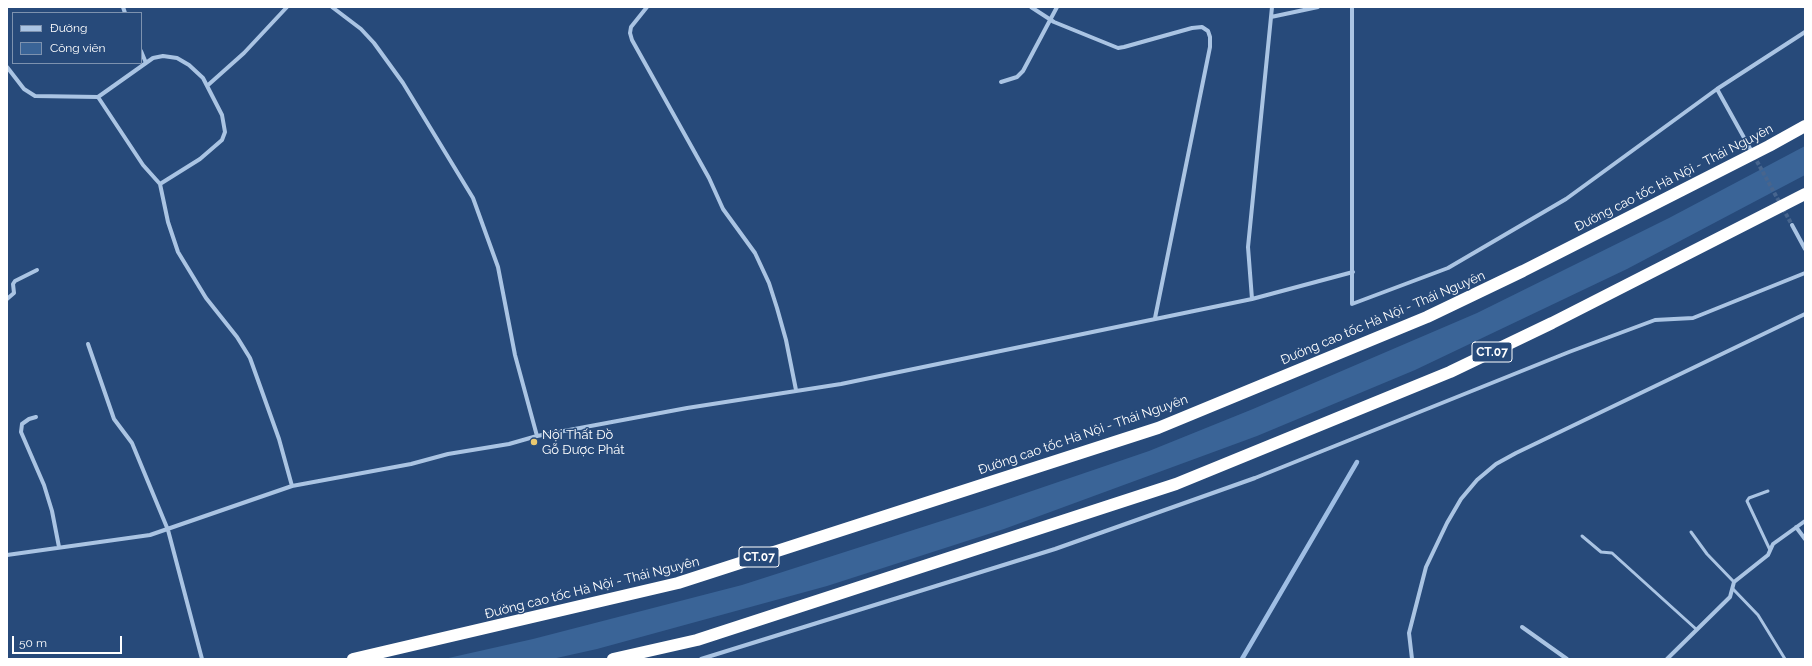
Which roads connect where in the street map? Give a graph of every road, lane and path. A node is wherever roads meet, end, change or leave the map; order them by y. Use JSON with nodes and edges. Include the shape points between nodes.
{"nodes":[{"id":1,"x":287,"y":7,"type":"edge"},
{"id":2,"x":332,"y":7,"type":"edge"},
{"id":3,"x":647,"y":7,"type":"edge"},
{"id":4,"x":1031,"y":7,"type":"edge"},
{"id":5,"x":1057,"y":7,"type":"edge"},
{"id":6,"x":1272,"y":7,"type":"edge"},
{"id":7,"x":1318,"y":7,"type":"edge"},
{"id":8,"x":1352,"y":7,"type":"edge"},
{"id":9,"x":1271,"y":17,"type":"junction"},
{"id":10,"x":1051,"y":20,"type":"junction"},
{"id":11,"x":1805,"y":32,"type":"edge"},
{"id":12,"x":142,"y":54,"type":"edge"},
{"id":13,"x":146,"y":64,"type":"junction"},
{"id":14,"x":7,"y":67,"type":"edge"},
{"id":15,"x":1001,"y":82,"type":"dead end"},
{"id":16,"x":207,"y":86,"type":"junction"},
{"id":17,"x":1718,"y":89,"type":"junction"},
{"id":18,"x":98,"y":97,"type":"junction"},
{"id":19,"x":1805,"y":126,"type":"edge"},
{"id":20,"x":1752,"y":152,"type":"tunnel mouth"},
{"id":21,"x":160,"y":184,"type":"junction"},
{"id":22,"x":1805,"y":194,"type":"edge"},
{"id":23,"x":1792,"y":225,"type":"tunnel mouth"},
{"id":24,"x":1805,"y":249,"type":"edge"},
{"id":25,"x":37,"y":270,"type":"dead end"},
{"id":26,"x":1353,"y":272,"type":"junction"},
{"id":27,"x":1805,"y":273,"type":"edge"},
{"id":28,"x":7,"y":299,"type":"edge"},
{"id":29,"x":1252,"y":299,"type":"junction"},
{"id":30,"x":1805,"y":314,"type":"edge"},
{"id":31,"x":1155,"y":318,"type":"junction"},
{"id":32,"x":88,"y":344,"type":"dead end"},
{"id":33,"x":796,"y":390,"type":"junction"},
{"id":34,"x":36,"y":417,"type":"dead end"},
{"id":35,"x":537,"y":436,"type":"junction"},
{"id":36,"x":292,"y":486,"type":"junction"},
{"id":37,"x":1768,"y":491,"type":"dead end"},
{"id":38,"x":1805,"y":521,"type":"edge"},
{"id":39,"x":1796,"y":527,"type":"junction"},
{"id":40,"x":168,"y":530,"type":"junction"},
{"id":41,"x":1692,"y":532,"type":"dead end"},
{"id":42,"x":1582,"y":536,"type":"dead end"},
{"id":43,"x":1805,"y":539,"type":"edge"},
{"id":44,"x":59,"y":547,"type":"junction"},
{"id":45,"x":1770,"y":550,"type":"junction"},
{"id":46,"x":7,"y":555,"type":"edge"},
{"id":47,"x":1734,"y":582,"type":"junction"},
{"id":48,"x":1734,"y":589,"type":"junction"},
{"id":49,"x":1522,"y":627,"type":"dead end"},
{"id":50,"x":1696,"y":629,"type":"junction"},
{"id":51,"x":202,"y":659,"type":"edge"},
{"id":52,"x":354,"y":659,"type":"edge"},
{"id":53,"x":613,"y":659,"type":"edge"},
{"id":54,"x":701,"y":659,"type":"edge"},
{"id":55,"x":1412,"y":659,"type":"edge"},
{"id":56,"x":1567,"y":659,"type":"edge"},
{"id":57,"x":1668,"y":659,"type":"edge"},
{"id":58,"x":1785,"y":659,"type":"edge"}],
"edges":[{"from":1,"to":16,"type":"street","via":[[244,53]]},
{"from":2,"to":35,"type":"street","via":[[361,29],[403,83],[473,198],[498,267],[515,355]]},
{"from":3,"to":33,"type":"street","via":[[631,27],[632,40],[709,178],[723,209],[755,253],[777,308]]},
{"from":4,"to":10,"type":"street"},
{"from":5,"to":10,"type":"street"},
{"from":6,"to":9,"type":"street"},
{"from":7,"to":9,"type":"street"},
{"from":8,"to":26,"type":"street"},
{"from":9,"to":29,"type":"street","via":[[1248,247]]},
{"from":10,"to":15,"type":"street","via":[[1023,71],[1017,77]]},
{"from":10,"to":31,"type":"street","via":[[1118,48],[1202,26],[1208,31],[1210,47]]},
{"from":11,"to":17,"type":"street"},
{"from":12,"to":13,"type":"street"},
{"from":13,"to":16,"type":"street","via":[[153,58],[163,56],[177,58],[190,65]]},
{"from":13,"to":18,"type":"street"},
{"from":14,"to":18,"type":"street","via":[[24,88],[35,96]]},
{"from":16,"to":21,"type":"street","via":[[222,115],[225,132],[222,140],[200,159]]},
{"from":17,"to":20,"type":"street"},
{"from":17,"to":26,"type":"street","via":[[1566,199],[1448,268],[1352,304]]},
{"from":18,"to":21,"type":"street","via":[[143,165]]},
{"from":19,"to":52,"type":"highway","name":"Đường cao tốc Hà Nội - Thái Nguyên","number":"CT.07","via":[[1523,272],[1434,314],[1158,428],[678,583]]},
{"from":21,"to":36,"type":"street","via":[[178,252],[206,298],[237,336],[250,358]]},
{"from":22,"to":53,"type":"highway","number":"CT.07","via":[[1450,372],[1176,484],[697,640]]},
{"from":23,"to":24,"type":"street"},
{"from":25,"to":28,"type":"street","via":[[14,282],[14,293]]},
{"from":26,"to":29,"type":"street"},
{"from":27,"to":54,"type":"street","via":[[1693,318],[1655,320],[1255,478],[1055,549]]},
{"from":29,"to":31,"type":"street"},
{"from":30,"to":55,"type":"street","via":[[1516,453],[1496,464],[1477,480],[1461,499],[1426,567],[1409,634]]},
{"from":31,"to":33,"type":"street","via":[[841,384]]},
{"from":32,"to":40,"type":"street","via":[[114,419],[132,443]]},
{"from":33,"to":35,"type":"street"},
{"from":34,"to":44,"type":"street","via":[[22,424],[21,432],[44,485]]},
{"from":35,"to":36,"type":"street","via":[[411,464]]},
{"from":36,"to":40,"type":"street"},
{"from":37,"to":45,"type":"lane","via":[[1747,501]]},
{"from":38,"to":39,"type":"street"},
{"from":39,"to":43,"type":"street"},
{"from":39,"to":45,"type":"street","via":[[1773,544]]},
{"from":40,"to":44,"type":"street","via":[[116,541]]},
{"from":40,"to":51,"type":"street"},
{"from":41,"to":47,"type":"lane","via":[[1707,554]]},
{"from":42,"to":50,"type":"lane","via":[[1601,552],[1612,553]]},
{"from":44,"to":46,"type":"street"},
{"from":45,"to":47,"type":"street","via":[[1768,555]]},
{"from":47,"to":48,"type":"street"},
{"from":48,"to":50,"type":"street","via":[[1730,597]]},
{"from":48,"to":58,"type":"lane","via":[[1758,616]]},
{"from":49,"to":56,"type":"street"},
{"from":50,"to":57,"type":"street"}]}
